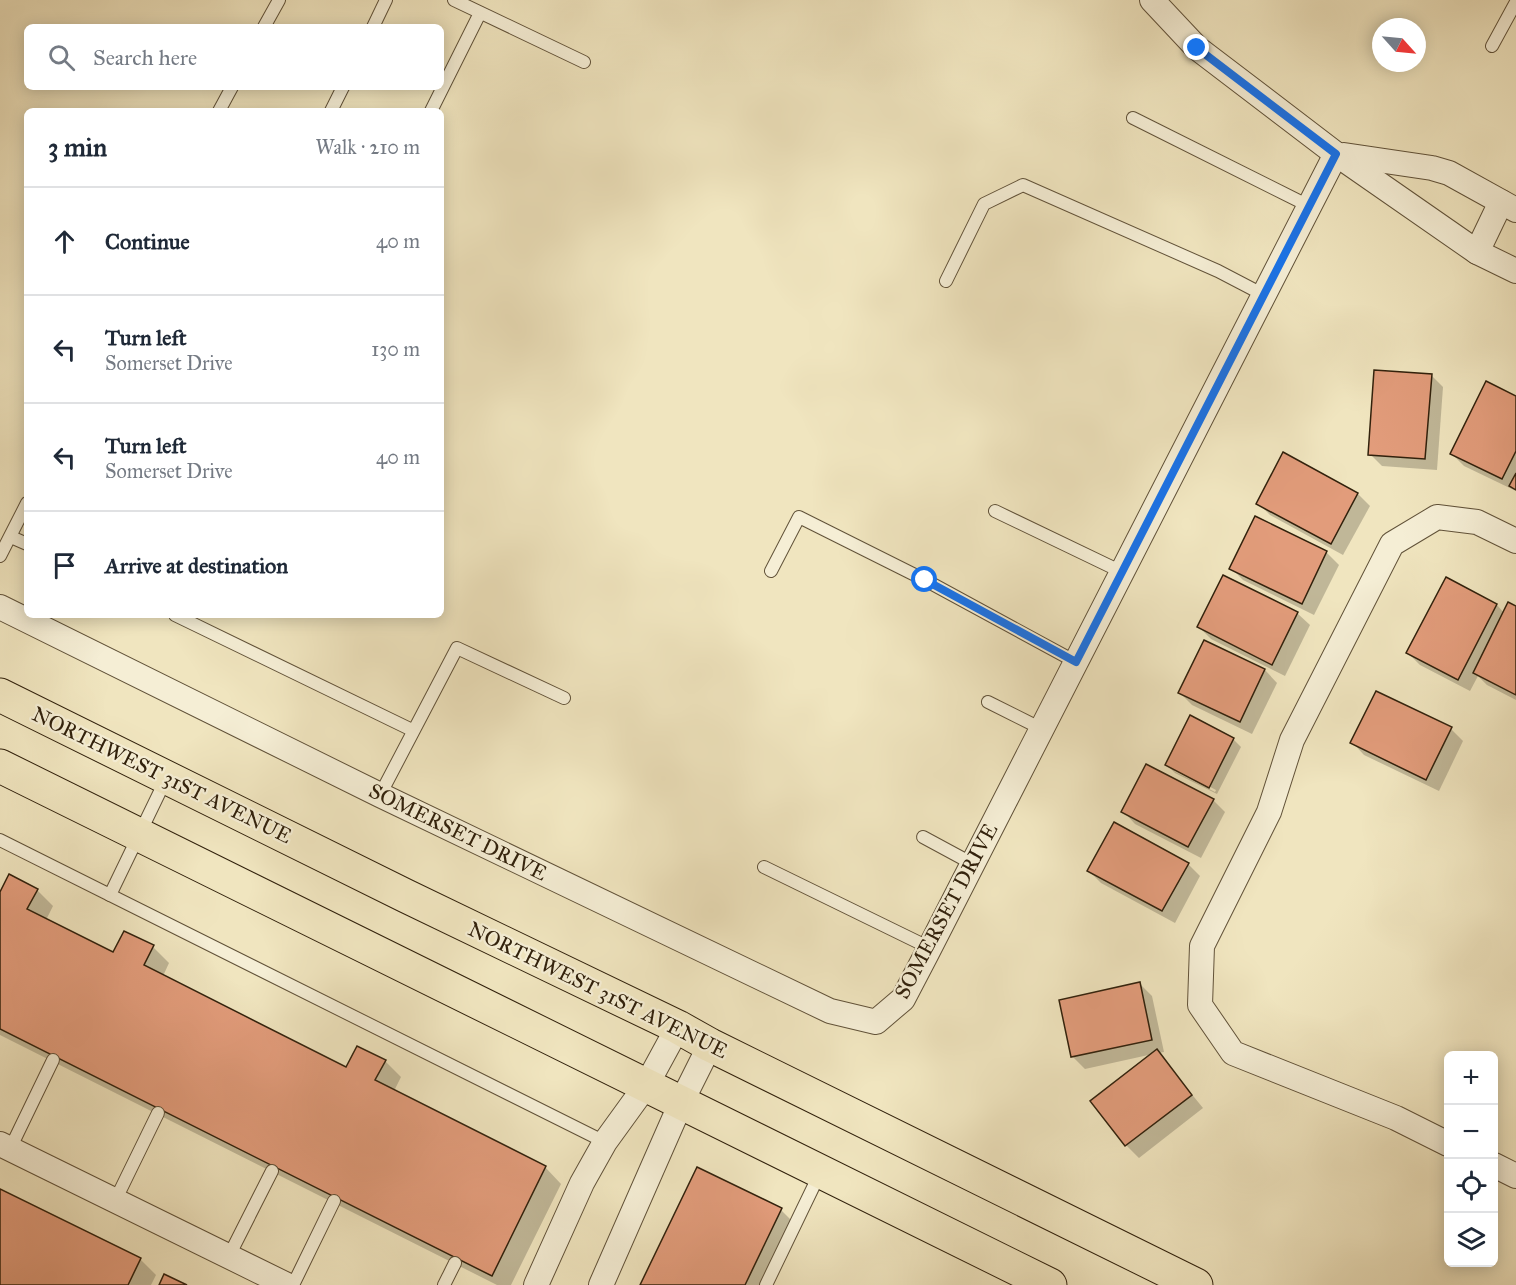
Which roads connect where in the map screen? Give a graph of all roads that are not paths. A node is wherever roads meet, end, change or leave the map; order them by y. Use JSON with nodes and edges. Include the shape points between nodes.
{"nodes":[{"id":1,"x":279,"y":0,"type":"edge"},
{"id":2,"x":386,"y":0,"type":"edge"},
{"id":3,"x":1152,"y":0,"type":"edge"},
{"id":4,"x":457,"y":1,"type":"edge"},
{"id":5,"x":1516,"y":2,"type":"edge"},
{"id":6,"x":480,"y":13,"type":"junction"},
{"id":7,"x":266,"y":24,"type":"edge"},
{"id":8,"x":374,"y":24,"type":"edge"},
{"id":9,"x":1492,"y":46,"type":"dead end"},
{"id":10,"x":584,"y":62,"type":"dead end"},
{"id":11,"x":444,"y":86,"type":"edge"},
{"id":12,"x":230,"y":90,"type":"edge"},
{"id":13,"x":342,"y":90,"type":"edge"},
{"id":14,"x":442,"y":90,"type":"edge"},
{"id":15,"x":221,"y":108,"type":"edge"},
{"id":16,"x":332,"y":108,"type":"edge"},
{"id":17,"x":433,"y":108,"type":"edge"},
{"id":18,"x":1133,"y":118,"type":"dead end"},
{"id":19,"x":1336,"y":154,"type":"junction"},
{"id":20,"x":1309,"y":206,"type":"junction"},
{"id":21,"x":1507,"y":212,"type":"edge"},
{"id":22,"x":1477,"y":252,"type":"junction"},
{"id":23,"x":1516,"y":271,"type":"edge"},
{"id":24,"x":946,"y":280,"type":"dead end"},
{"id":25,"x":1264,"y":295,"type":"junction"},
{"id":26,"x":24,"y":509,"type":"edge"},
{"id":27,"x":994,"y":511,"type":"dead end"},
{"id":28,"x":11,"y":537,"type":"junction"},
{"id":29,"x":1516,"y":541,"type":"edge"},
{"id":30,"x":24,"y":543,"type":"edge"},
{"id":31,"x":0,"y":556,"type":"edge"},
{"id":32,"x":771,"y":572,"type":"dead end"},
{"id":33,"x":1122,"y":572,"type":"junction"},
{"id":34,"x":0,"y":607,"type":"edge"},
{"id":35,"x":189,"y":618,"type":"edge"},
{"id":36,"x":1076,"y":662,"type":"junction"},
{"id":37,"x":0,"y":695,"type":"edge"},
{"id":38,"x":564,"y":698,"type":"dead end"},
{"id":39,"x":988,"y":702,"type":"dead end"},
{"id":40,"x":1042,"y":729,"type":"junction"},
{"id":41,"x":412,"y":730,"type":"junction"},
{"id":42,"x":0,"y":766,"type":"edge"},
{"id":43,"x":167,"y":778,"type":"junction"},
{"id":44,"x":380,"y":795,"type":"junction"},
{"id":45,"x":138,"y":834,"type":"junction"},
{"id":46,"x":923,"y":837,"type":"dead end"},
{"id":47,"x":0,"y":840,"type":"edge"},
{"id":48,"x":973,"y":864,"type":"junction"},
{"id":49,"x":764,"y":867,"type":"dead end"},
{"id":50,"x":110,"y":895,"type":"junction"},
{"id":51,"x":930,"y":948,"type":"junction"},
{"id":52,"x":678,"y":1027,"type":"junction"},
{"id":53,"x":710,"y":1045,"type":"junction"},
{"id":54,"x":53,"y":1060,"type":"dead end"},
{"id":55,"x":647,"y":1084,"type":"junction"},
{"id":56,"x":681,"y":1103,"type":"junction"},
{"id":57,"x":159,"y":1113,"type":"dead end"},
{"id":58,"x":604,"y":1142,"type":"junction"},
{"id":59,"x":1444,"y":1142,"type":"edge"},
{"id":60,"x":5,"y":1147,"type":"edge"},
{"id":61,"x":1498,"y":1167,"type":"edge"},
{"id":62,"x":272,"y":1171,"type":"dead end"},
{"id":63,"x":821,"y":1172,"type":"junction"},
{"id":64,"x":1516,"y":1176,"type":"edge"},
{"id":65,"x":116,"y":1201,"type":"junction"},
{"id":66,"x":334,"y":1201,"type":"dead end"},
{"id":67,"x":229,"y":1256,"type":"junction"},
{"id":68,"x":454,"y":1263,"type":"dead end"},
{"id":69,"x":287,"y":1285,"type":"edge"},
{"id":70,"x":293,"y":1285,"type":"edge"},
{"id":71,"x":444,"y":1285,"type":"edge"},
{"id":72,"x":536,"y":1285,"type":"edge"},
{"id":73,"x":601,"y":1285,"type":"edge"},
{"id":74,"x":766,"y":1285,"type":"edge"},
{"id":75,"x":1050,"y":1285,"type":"edge"},
{"id":76,"x":1196,"y":1285,"type":"edge"}],
"edges":[{"from":1,"to":7,"type":"lane"},
{"from":2,"to":8,"type":"lane"},
{"from":3,"to":19,"type":"street","via":[[1197,48]]},
{"from":4,"to":6,"type":"lane"},
{"from":5,"to":9,"type":"lane"},
{"from":6,"to":10,"type":"lane"},
{"from":6,"to":11,"type":"lane"},
{"from":12,"to":15,"type":"lane"},
{"from":13,"to":16,"type":"lane"},
{"from":14,"to":17,"type":"lane"},
{"from":18,"to":20,"type":"lane"},
{"from":19,"to":20,"type":"street","name":"SOMERSET DRIVE"},
{"from":19,"to":21,"type":"street","via":[[1449,173]]},
{"from":19,"to":22,"type":"street"},
{"from":20,"to":25,"type":"street","name":"SOMERSET DRIVE"},
{"from":21,"to":22,"type":"street"},
{"from":22,"to":23,"type":"street"},
{"from":24,"to":25,"type":"lane","via":[[984,204],[1023,185]]},
{"from":25,"to":33,"type":"street","name":"SOMERSET DRIVE"},
{"from":26,"to":28,"type":"lane"},
{"from":27,"to":33,"type":"lane"},
{"from":28,"to":30,"type":"lane"},
{"from":28,"to":31,"type":"lane"},
{"from":29,"to":59,"type":"street","via":[[1477,522],[1437,517],[1392,544],[1292,740],[1269,812],[1202,946],[1200,1005],[1233,1053],[1396,1118]]},
{"from":32,"to":36,"type":"lane","via":[[799,517]]},
{"from":33,"to":36,"type":"street","name":"SOMERSET DRIVE"},
{"from":34,"to":44,"type":"street","name":"SOMERSET DRIVE"},
{"from":35,"to":41,"type":"lane"},
{"from":36,"to":40,"type":"street","name":"SOMERSET DRIVE"},
{"from":37,"to":43,"type":"main road","name":"NORTHWEST 31ST AVENUE"},
{"from":38,"to":41,"type":"lane","via":[[457,648]]},
{"from":39,"to":40,"type":"lane"},
{"from":40,"to":48,"type":"street","name":"SOMERSET DRIVE"},
{"from":41,"to":44,"type":"lane"},
{"from":42,"to":45,"type":"main road"},
{"from":43,"to":45,"type":"lane"},
{"from":43,"to":52,"type":"main road","name":"NORTHWEST 31ST AVENUE"},
{"from":44,"to":51,"type":"street","name":"SOMERSET DRIVE","via":[[830,1011],[876,1022],[903,999]]},
{"from":45,"to":50,"type":"lane"},
{"from":45,"to":55,"type":"main road"},
{"from":46,"to":48,"type":"lane"},
{"from":47,"to":50,"type":"lane"},
{"from":48,"to":51,"type":"street","name":"SOMERSET DRIVE"},
{"from":49,"to":51,"type":"lane"},
{"from":50,"to":58,"type":"lane"},
{"from":52,"to":53,"type":"main road","name":"NORTHWEST 31ST AVENUE"},
{"from":52,"to":55,"type":"street"},
{"from":53,"to":56,"type":"street"},
{"from":53,"to":76,"type":"main road","name":"NORTHWEST 31ST AVENUE"},
{"from":54,"to":60,"type":"lane"},
{"from":55,"to":56,"type":"main road"},
{"from":55,"to":58,"type":"street"},
{"from":56,"to":63,"type":"main road"},
{"from":56,"to":73,"type":"street"},
{"from":57,"to":65,"type":"lane"},
{"from":58,"to":72,"type":"street"},
{"from":60,"to":65,"type":"street"},
{"from":61,"to":64,"type":"street"},
{"from":62,"to":67,"type":"lane"},
{"from":63,"to":74,"type":"lane"},
{"from":63,"to":75,"type":"main road"},
{"from":65,"to":67,"type":"street"},
{"from":66,"to":70,"type":"lane"},
{"from":67,"to":69,"type":"street"},
{"from":68,"to":71,"type":"lane"}]}
